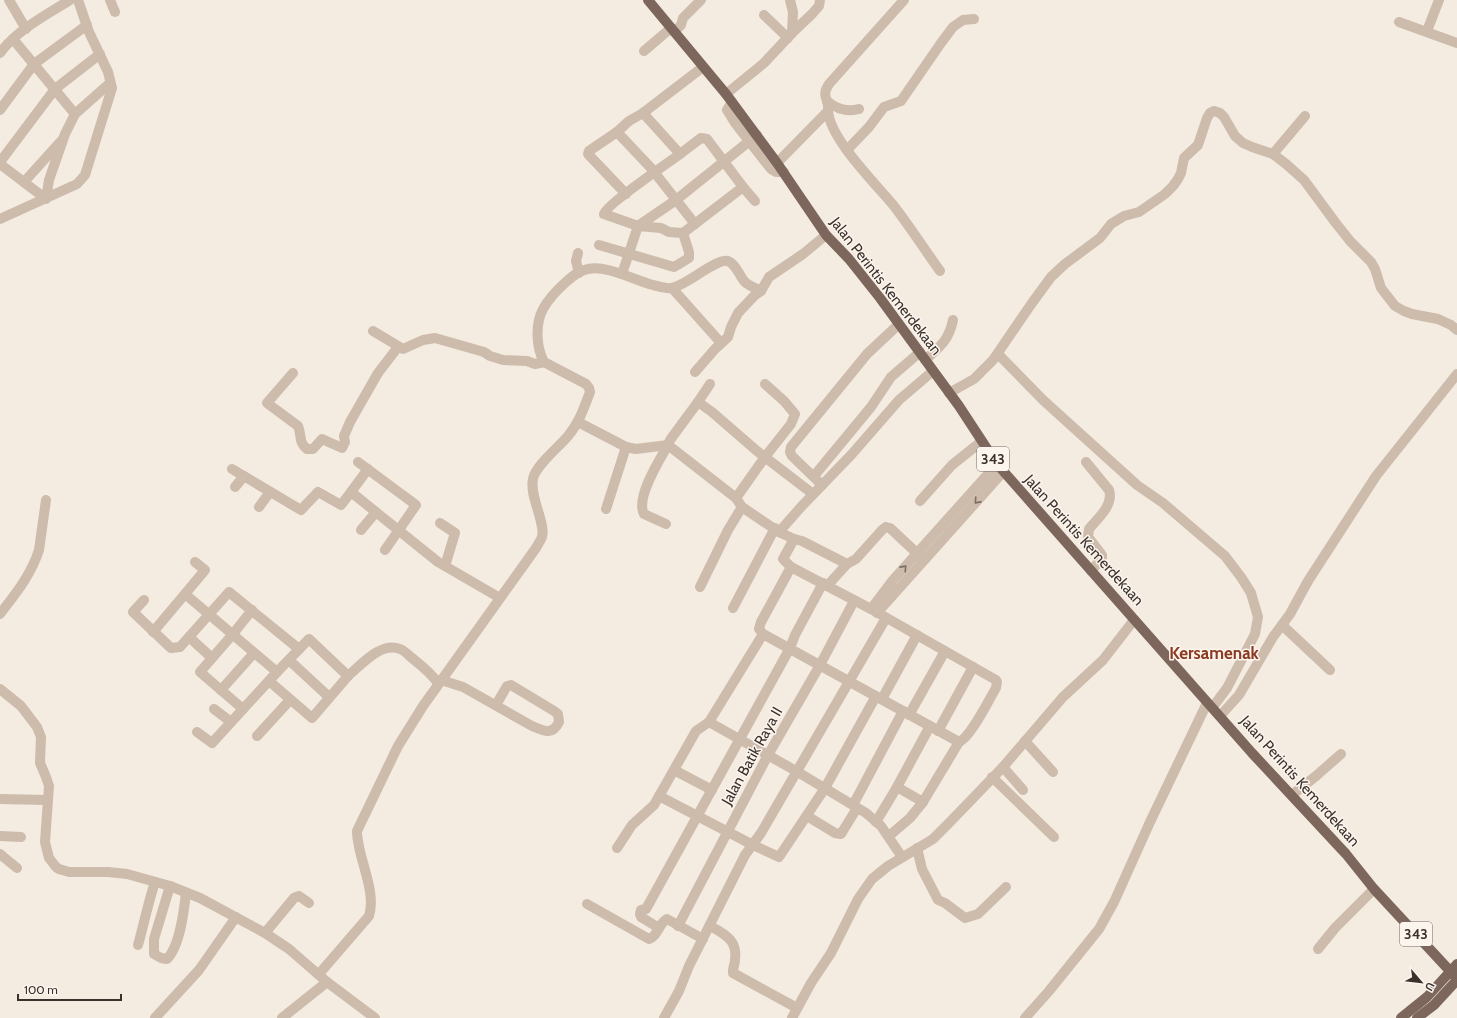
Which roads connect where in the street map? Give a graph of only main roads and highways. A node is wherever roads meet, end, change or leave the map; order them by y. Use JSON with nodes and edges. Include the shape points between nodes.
{"nodes":[{"id":1,"x":648,"y":0,"type":"edge"},
{"id":2,"x":1454,"y":967,"type":"edge"},
{"id":3,"x":1457,"y":980,"type":"edge"},
{"id":4,"x":1401,"y":1018,"type":"edge"},
{"id":5,"x":1418,"y":1018,"type":"edge"}],
"edges":[{"from":1,"to":2,"type":"main road","name":"Jalan Perintis Kemerdekaan","number":"343","via":[[729,98],[753,138],[778,163],[826,235],[849,259],[950,393],[1000,468],[1210,706],[1346,854],[1374,889]]},
{"from":2,"to":3,"type":"main road","name":"Jalan Perintis Kemerdekaan","number":"343"},
{"from":2,"to":4,"type":"main road","via":[[1427,997]]},
{"from":3,"to":5,"type":"main road"}]}
